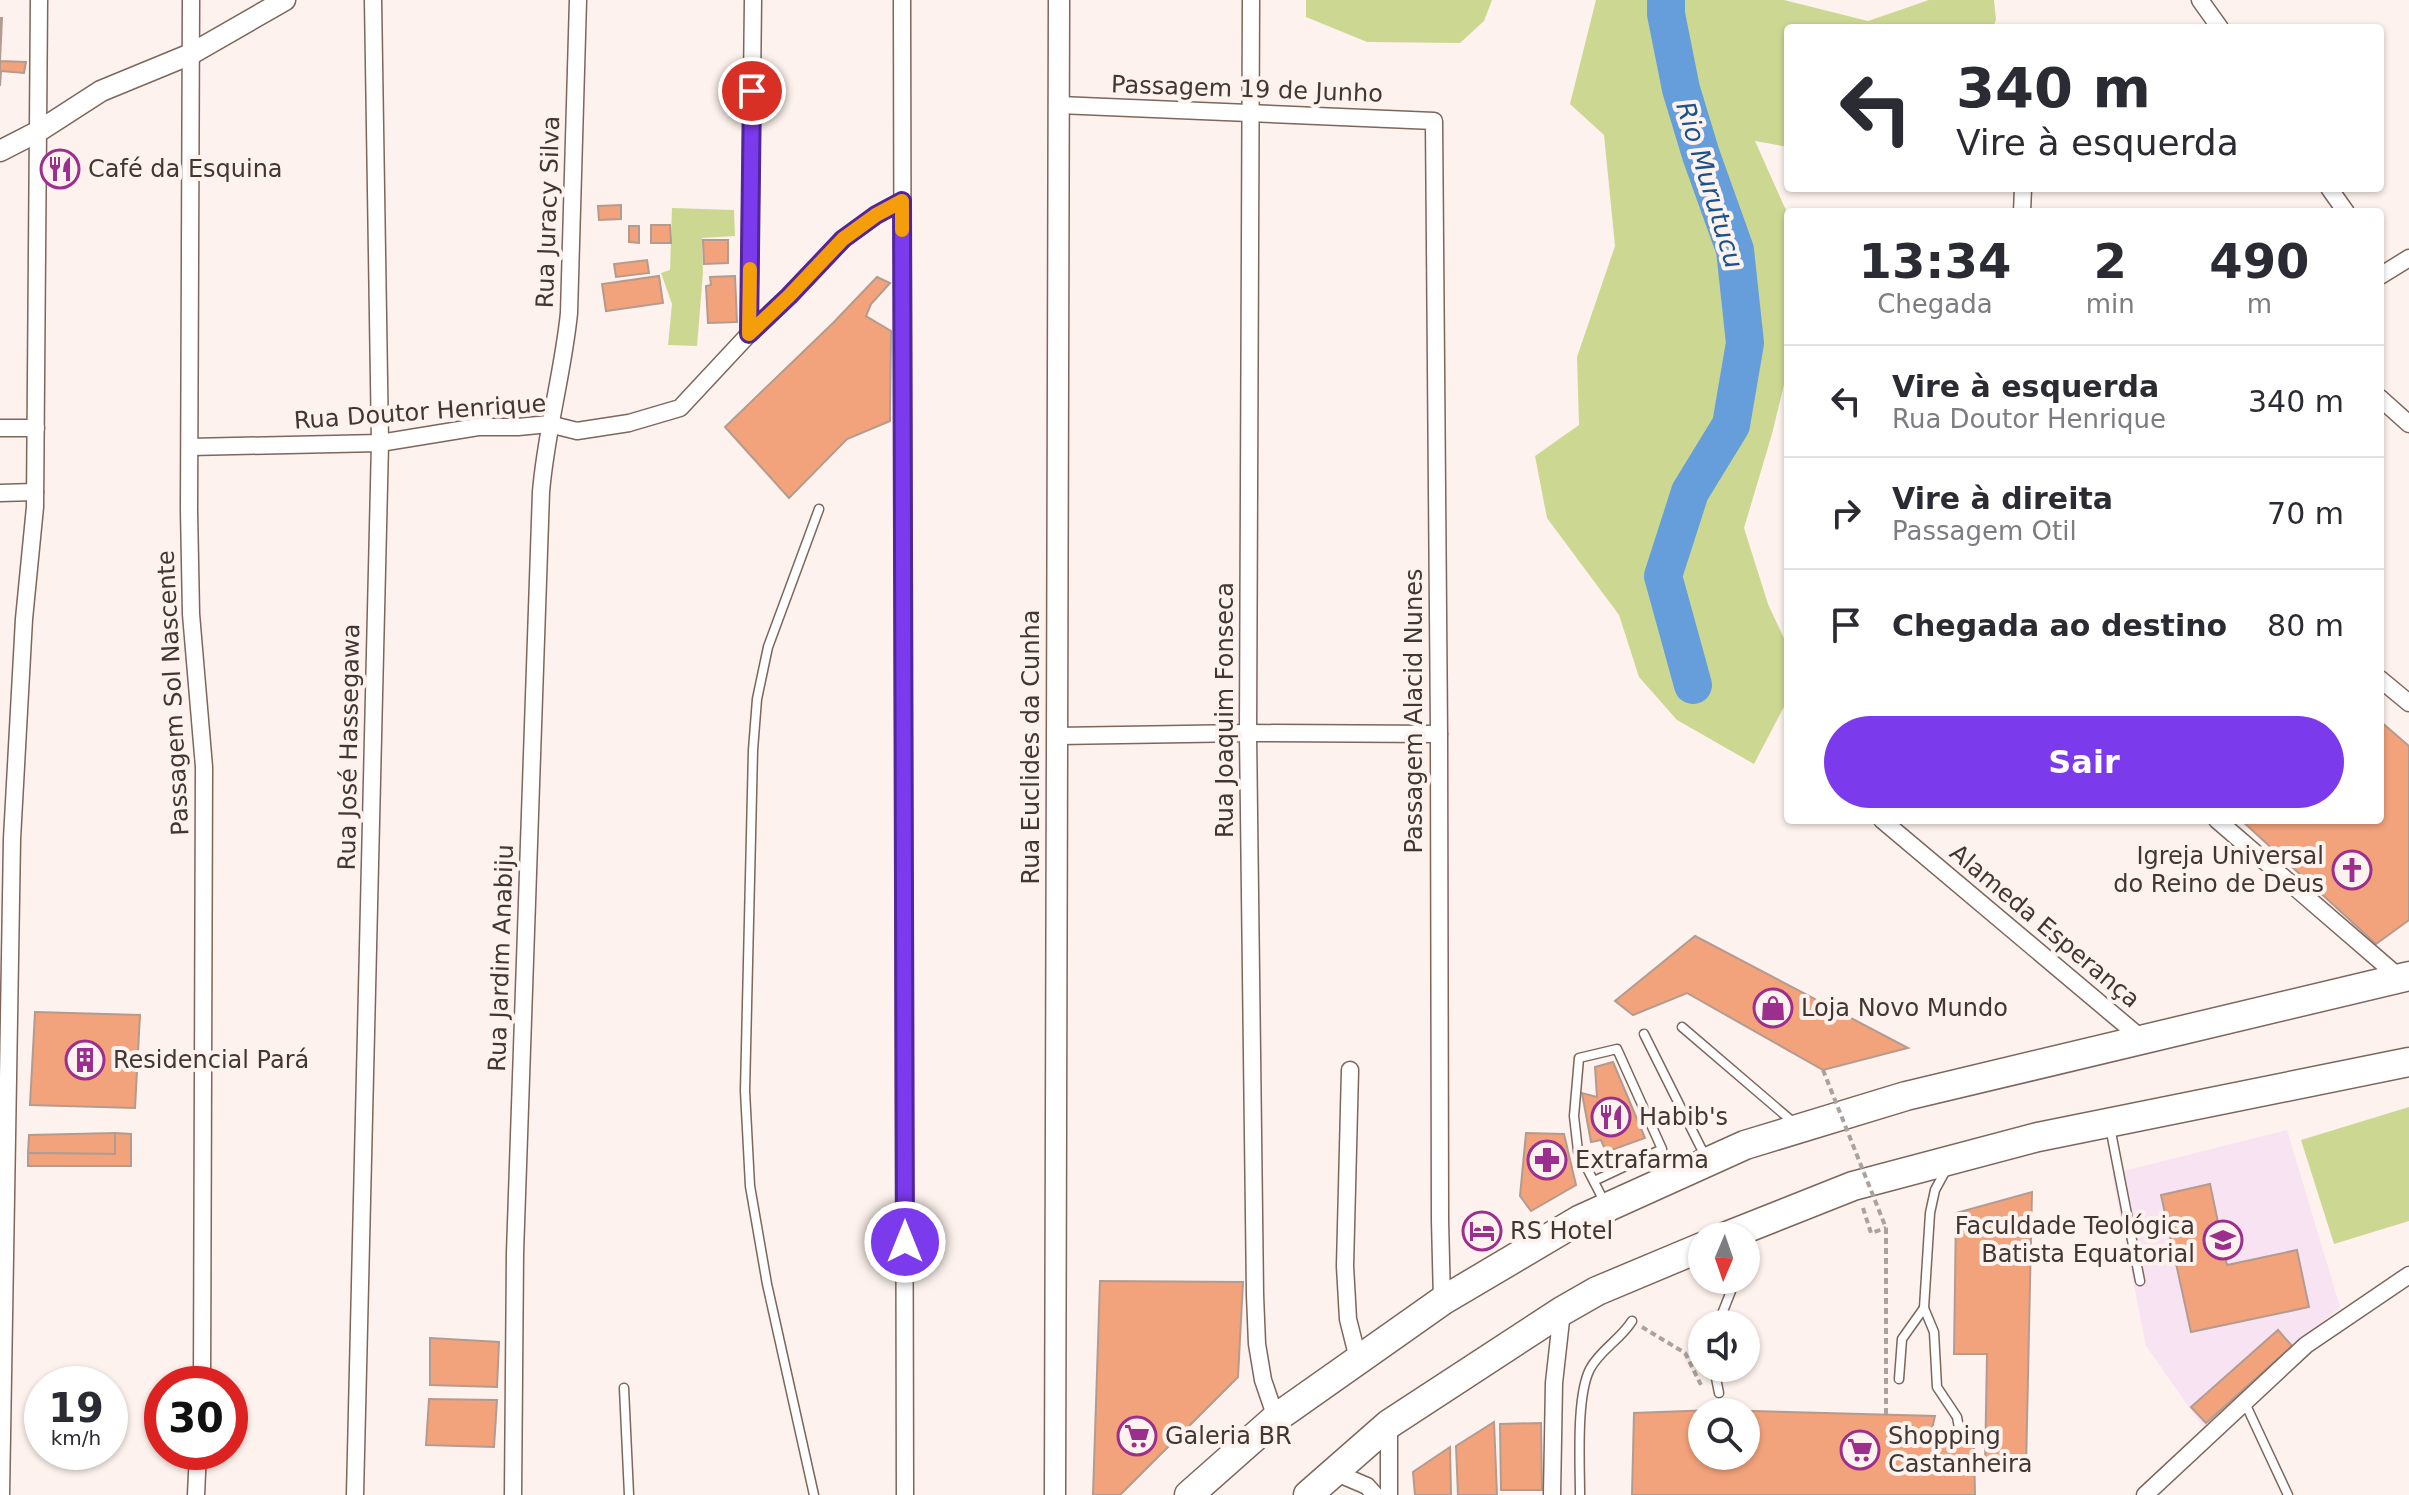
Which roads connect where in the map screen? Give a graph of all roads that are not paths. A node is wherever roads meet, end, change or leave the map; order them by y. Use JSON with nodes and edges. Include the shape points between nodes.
{"nodes":[{"id":1,"x":39,"y":0,"type":"edge"},
{"id":2,"x":191,"y":0,"type":"edge"},
{"id":3,"x":285,"y":0,"type":"edge"},
{"id":4,"x":373,"y":0,"type":"edge"},
{"id":5,"x":578,"y":0,"type":"edge"},
{"id":6,"x":753,"y":0,"type":"edge"},
{"id":7,"x":902,"y":0,"type":"edge"},
{"id":8,"x":1059,"y":0,"type":"edge"},
{"id":9,"x":1251,"y":0,"type":"edge"},
{"id":10,"x":2200,"y":0,"type":"edge"},
{"id":11,"x":2217,"y":24,"type":"edge"},
{"id":12,"x":191,"y":54,"type":"junction"},
{"id":13,"x":1059,"y":105,"type":"junction"},
{"id":14,"x":1249,"y":113,"type":"junction"},
{"id":15,"x":1434,"y":121,"type":"joint"},
{"id":16,"x":39,"y":131,"type":"junction"},
{"id":17,"x":0,"y":151,"type":"edge"},
{"id":18,"x":902,"y":201,"type":"junction"},
{"id":19,"x":2409,"y":258,"type":"edge"},
{"id":20,"x":2384,"y":268,"type":"edge"},
{"id":21,"x":749,"y":334,"type":"junction"},
{"id":22,"x":2384,"y":402,"type":"edge"},
{"id":23,"x":549,"y":424,"type":"junction"},
{"id":24,"x":2409,"y":424,"type":"edge"},
{"id":25,"x":0,"y":428,"type":"edge"},
{"id":26,"x":36,"y":428,"type":"junction"},
{"id":27,"x":380,"y":443,"type":"junction"},
{"id":28,"x":190,"y":447,"type":"junction"},
{"id":29,"x":35,"y":492,"type":"junction"},
{"id":30,"x":0,"y":493,"type":"edge"},
{"id":31,"x":819,"y":509,"type":"dead end"},
{"id":32,"x":2384,"y":682,"type":"edge"},
{"id":33,"x":2409,"y":703,"type":"edge"},
{"id":34,"x":1248,"y":733,"type":"junction"},
{"id":35,"x":1439,"y":734,"type":"junction"},
{"id":36,"x":1057,"y":736,"type":"junction"},
{"id":37,"x":1887,"y":824,"type":"edge"},
{"id":38,"x":2222,"y":824,"type":"edge"},
{"id":39,"x":2405,"y":977,"type":"edge"},
{"id":40,"x":1682,"y":1027,"type":"dead end"},
{"id":41,"x":1644,"y":1034,"type":"dead end"},
{"id":42,"x":2141,"y":1038,"type":"junction"},
{"id":43,"x":2409,"y":1053,"type":"edge"},
{"id":44,"x":2409,"y":1062,"type":"edge"},
{"id":45,"x":1350,"y":1070,"type":"dead end"},
{"id":46,"x":2349,"y":1073,"type":"junction"},
{"id":47,"x":2109,"y":1123,"type":"junction"},
{"id":48,"x":1800,"y":1128,"type":"junction"},
{"id":49,"x":1951,"y":1160,"type":"junction"},
{"id":50,"x":1708,"y":1162,"type":"junction"},
{"id":51,"x":1594,"y":1181,"type":"junction"},
{"id":52,"x":1607,"y":1207,"type":"junction"},
{"id":53,"x":1760,"y":1223,"type":"edge"},
{"id":54,"x":1688,"y":1253,"type":"edge"},
{"id":55,"x":2409,"y":1275,"type":"edge"},
{"id":56,"x":2140,"y":1281,"type":"dead end"},
{"id":57,"x":1442,"y":1301,"type":"junction"},
{"id":58,"x":1924,"y":1308,"type":"junction"},
{"id":59,"x":1562,"y":1311,"type":"junction"},
{"id":60,"x":1632,"y":1321,"type":"road end"},
{"id":61,"x":1358,"y":1359,"type":"junction"},
{"id":62,"x":202,"y":1366,"type":"edge"},
{"id":63,"x":1899,"y":1379,"type":"dead end"},
{"id":64,"x":1717,"y":1382,"type":"edge"},
{"id":65,"x":624,"y":1388,"type":"dead end"},
{"id":66,"x":1719,"y":1393,"type":"dead end"},
{"id":67,"x":2245,"y":1403,"type":"junction"},
{"id":68,"x":1276,"y":1418,"type":"junction"},
{"id":69,"x":1389,"y":1424,"type":"junction"},
{"id":70,"x":1960,"y":1433,"type":"dead end"},
{"id":71,"x":197,"y":1470,"type":"edge"},
{"id":72,"x":1334,"y":1472,"type":"junction"},
{"id":73,"x":1,"y":1495,"type":"edge"},
{"id":74,"x":196,"y":1495,"type":"edge"},
{"id":75,"x":355,"y":1495,"type":"edge"},
{"id":76,"x":513,"y":1495,"type":"edge"},
{"id":77,"x":629,"y":1495,"type":"edge"},
{"id":78,"x":814,"y":1495,"type":"edge"},
{"id":79,"x":905,"y":1495,"type":"edge"},
{"id":80,"x":1055,"y":1495,"type":"edge"},
{"id":81,"x":1189,"y":1495,"type":"edge"},
{"id":82,"x":1308,"y":1495,"type":"edge"},
{"id":83,"x":1375,"y":1495,"type":"edge"},
{"id":84,"x":1389,"y":1495,"type":"edge"},
{"id":85,"x":1552,"y":1495,"type":"edge"},
{"id":86,"x":1580,"y":1495,"type":"edge"},
{"id":87,"x":2145,"y":1495,"type":"edge"},
{"id":88,"x":2288,"y":1495,"type":"edge"}],
"edges":[{"from":1,"to":16,"type":"street"},
{"from":2,"to":12,"type":"street","name":"Passagem Sol Nascente"},
{"from":3,"to":12,"type":"street"},
{"from":4,"to":27,"type":"street","name":"Rua José Hassegawa"},
{"from":5,"to":23,"type":"street","name":"Rua Juracy Silva","via":[[569,313]]},
{"from":6,"to":21,"type":"street"},
{"from":7,"to":18,"type":"street"},
{"from":8,"to":13,"type":"street","name":"Rua Euclides da Cunha"},
{"from":9,"to":14,"type":"street","name":"Rua Joaquim Fonseca"},
{"from":10,"to":11,"type":"street"},
{"from":12,"to":16,"type":"street","via":[[101,91]]},
{"from":12,"to":28,"type":"street","name":"Passagem Sol Nascente"},
{"from":13,"to":14,"type":"street","name":"Passagem 19 de Junho"},
{"from":13,"to":36,"type":"street","name":"Rua Euclides da Cunha"},
{"from":14,"to":15,"type":"street","name":"Passagem 19 de Junho"},
{"from":14,"to":34,"type":"street","name":"Rua Joaquim Fonseca"},
{"from":15,"to":35,"type":"street","name":"Passagem Alacid Nunes"},
{"from":16,"to":17,"type":"street"},
{"from":16,"to":26,"type":"street"},
{"from":18,"to":21,"type":"street","name":"Rua Doutor Henrique","via":[[843,239]]},
{"from":18,"to":79,"type":"street"},
{"from":19,"to":20,"type":"street"},
{"from":21,"to":23,"type":"street","name":"Rua Doutor Henrique","via":[[680,408],[577,431]]},
{"from":22,"to":24,"type":"street"},
{"from":23,"to":27,"type":"street","name":"Rua Doutor Henrique","via":[[478,427]]},
{"from":23,"to":76,"type":"street","name":"Rua Jardim Anabiju","via":[[541,492],[515,1253]]},
{"from":25,"to":26,"type":"street"},
{"from":26,"to":29,"type":"street"},
{"from":27,"to":28,"type":"street","name":"Rua Doutor Henrique"},
{"from":27,"to":75,"type":"street","name":"Rua José Hassegawa"},
{"from":28,"to":62,"type":"street","name":"Passagem Sol Nascente","via":[[191,614],[204,783]]},
{"from":29,"to":30,"type":"street"},
{"from":29,"to":73,"type":"street","via":[[12,839]]},
{"from":31,"to":78,"type":"lane","via":[[768,647],[757,699],[745,1091],[750,1186]]},
{"from":32,"to":33,"type":"street"},
{"from":34,"to":35,"type":"street"},
{"from":34,"to":36,"type":"street"},
{"from":34,"to":68,"type":"street","name":"Rua Joaquim Fonseca","via":[[1255,1307],[1263,1380]]},
{"from":35,"to":57,"type":"street","name":"Passagem Alacid Nunes"},
{"from":36,"to":80,"type":"street","name":"Rua Euclides da Cunha"},
{"from":37,"to":42,"type":"street","name":"Alameda Esperança"},
{"from":38,"to":39,"type":"street"},
{"from":39,"to":42,"type":"highway"},
{"from":40,"to":48,"type":"lane"},
{"from":41,"to":50,"type":"lane"},
{"from":42,"to":48,"type":"highway"},
{"from":43,"to":46,"type":"highway"},
{"from":44,"to":46,"type":"highway"},
{"from":45,"to":61,"type":"street","via":[[1345,1266],[1348,1319]]},
{"from":46,"to":47,"type":"highway"},
{"from":47,"to":49,"type":"highway"},
{"from":47,"to":56,"type":"lane"},
{"from":48,"to":50,"type":"highway"},
{"from":49,"to":53,"type":"highway","via":[[1853,1186]]},
{"from":49,"to":58,"type":"lane","via":[[1932,1200]]},
{"from":50,"to":52,"type":"highway"},
{"from":51,"to":51,"type":"lane","via":[[1578,1151],[1574,1116],[1579,1058],[1617,1049],[1662,1149]]},
{"from":51,"to":52,"type":"lane"},
{"from":52,"to":57,"type":"highway"},
{"from":54,"to":59,"type":"highway"},
{"from":55,"to":67,"type":"street","via":[[2306,1345]]},
{"from":57,"to":61,"type":"highway"},
{"from":58,"to":63,"type":"lane","via":[[1902,1339]]},
{"from":58,"to":70,"type":"lane","via":[[1934,1332],[1937,1387],[1957,1417]]},
{"from":59,"to":69,"type":"highway"},
{"from":59,"to":85,"type":"street","via":[[1554,1383]]},
{"from":60,"to":86,"type":"lane","via":[[1599,1356],[1585,1381]]},
{"from":61,"to":68,"type":"highway"},
{"from":64,"to":66,"type":"lane"},
{"from":65,"to":77,"type":"lane"},
{"from":67,"to":87,"type":"street"},
{"from":67,"to":88,"type":"lane"},
{"from":68,"to":81,"type":"highway"},
{"from":69,"to":72,"type":"highway"},
{"from":69,"to":84,"type":"street"},
{"from":71,"to":74,"type":"street"},
{"from":72,"to":82,"type":"highway"},
{"from":72,"to":83,"type":"street"}]}
